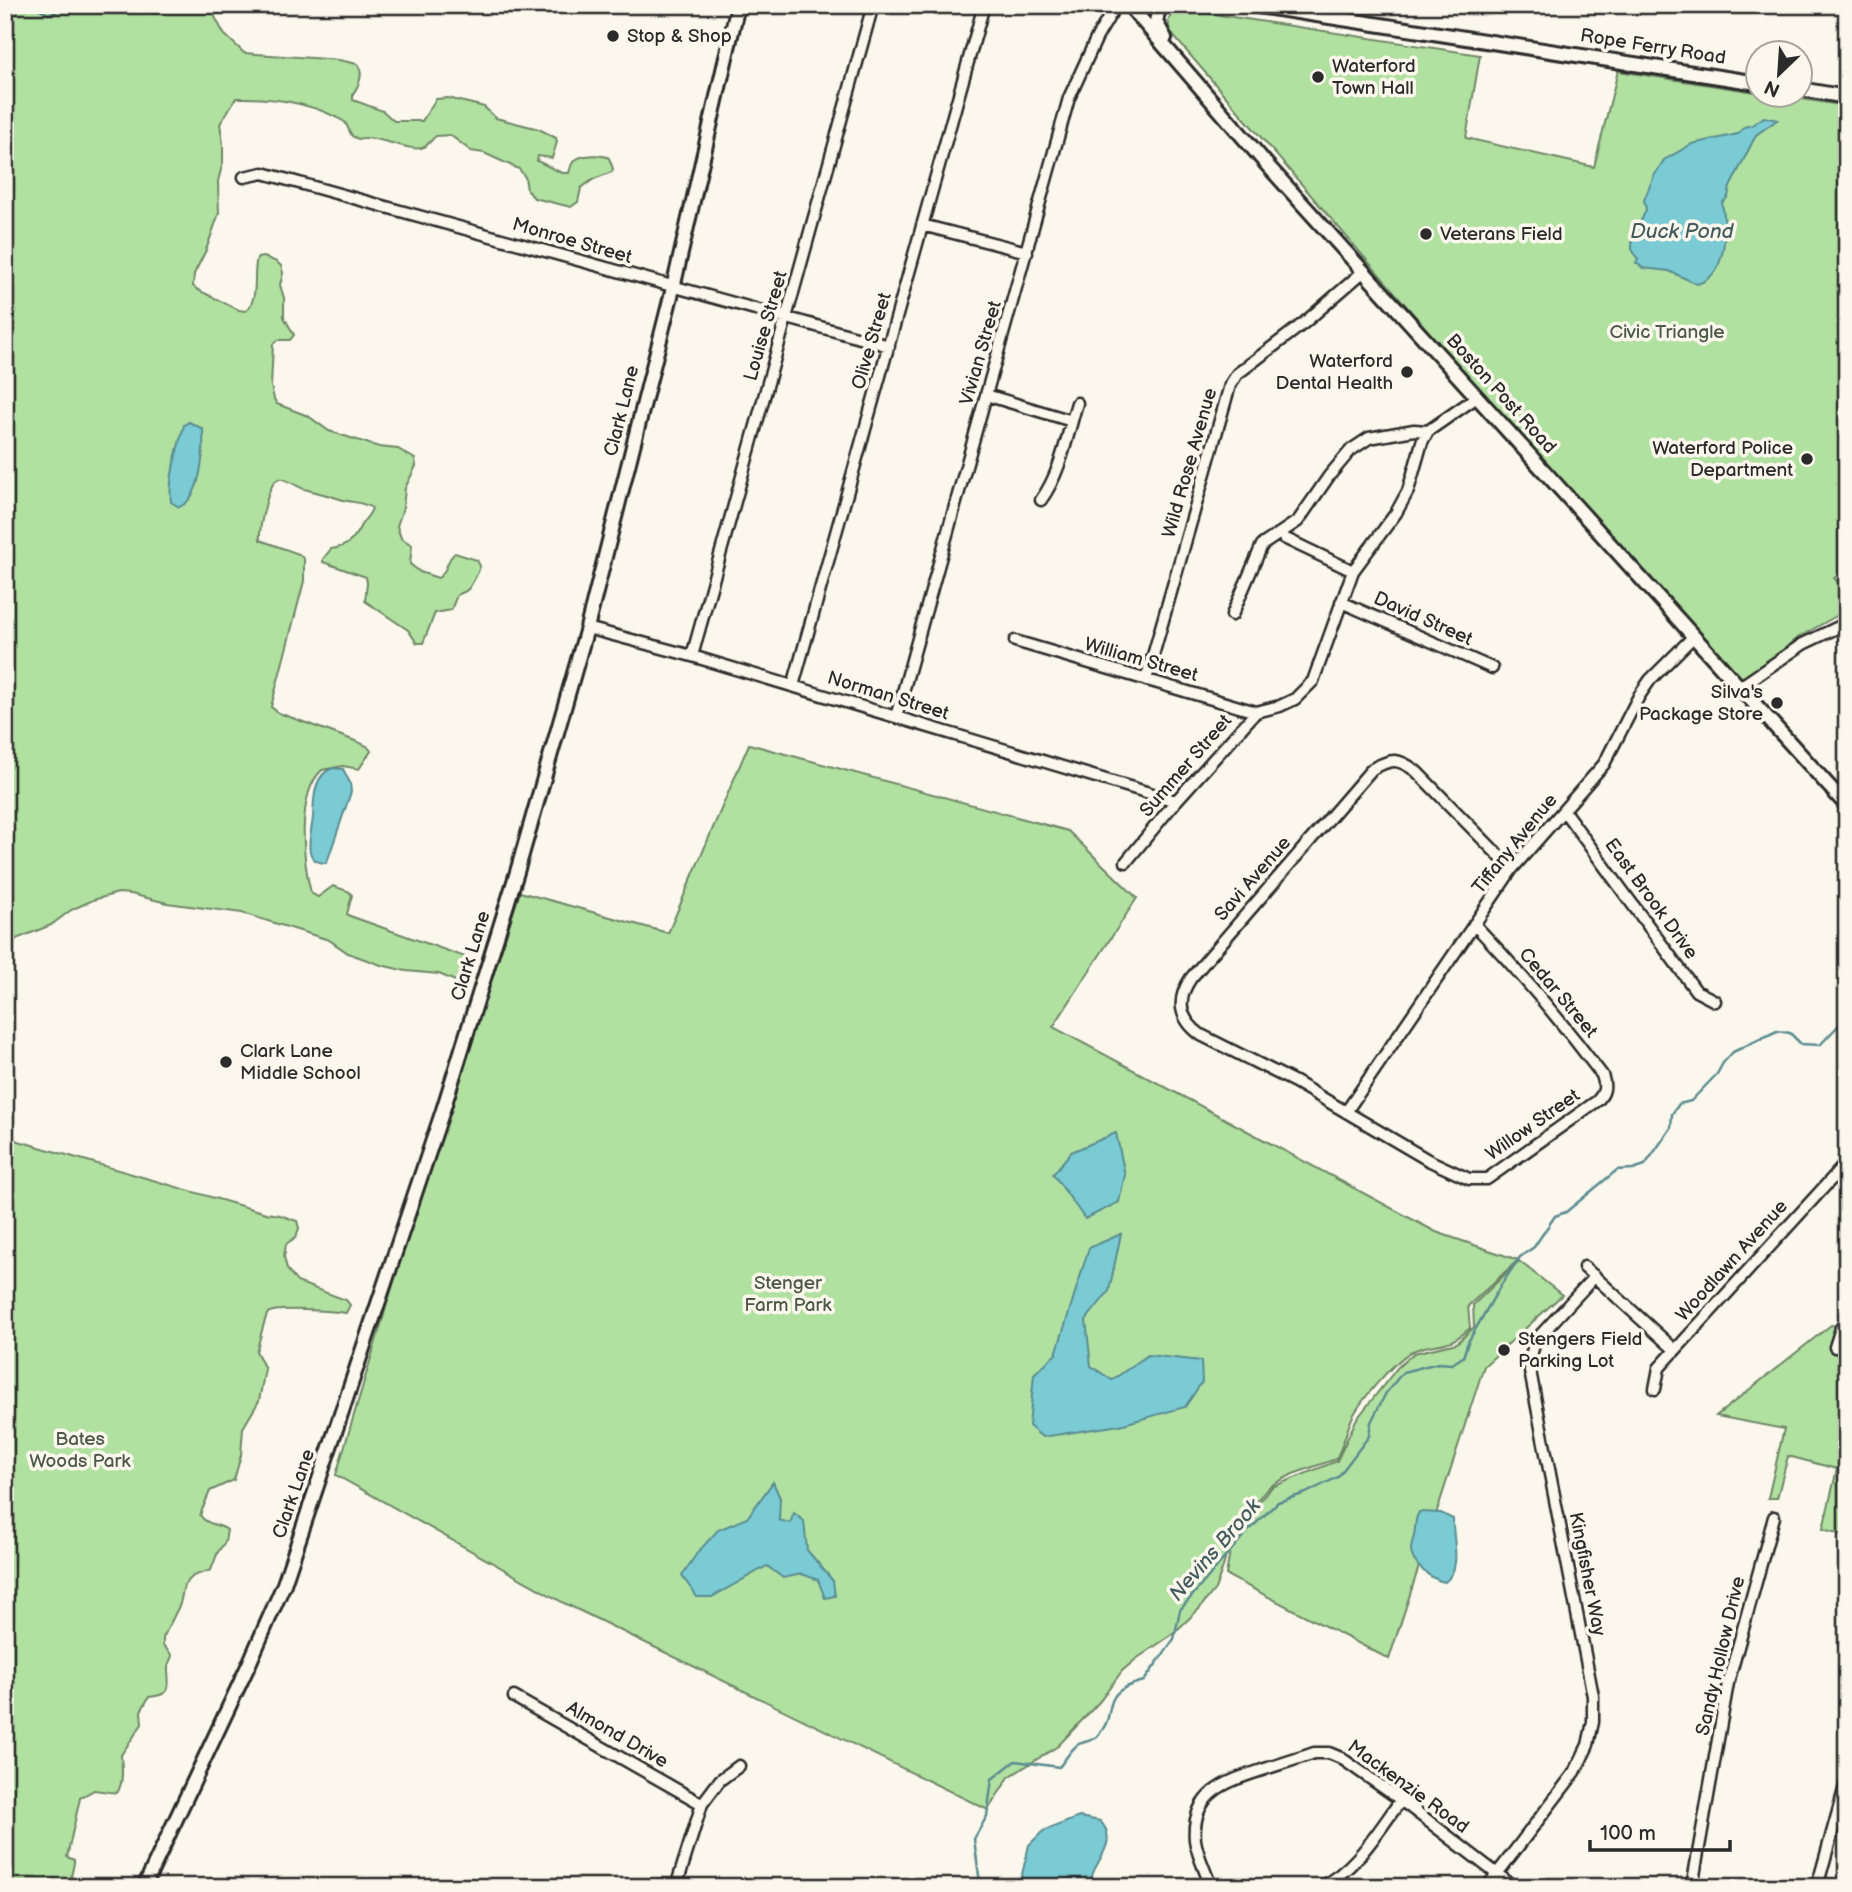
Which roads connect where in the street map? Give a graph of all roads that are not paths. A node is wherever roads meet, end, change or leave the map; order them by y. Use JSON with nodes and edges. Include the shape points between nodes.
{"nodes":[{"id":1,"x":738,"y":5,"type":"edge"},
{"id":2,"x":873,"y":5,"type":"edge"},
{"id":3,"x":984,"y":5,"type":"edge"},
{"id":4,"x":1116,"y":5,"type":"edge"},
{"id":5,"x":1129,"y":5,"type":"edge"},
{"id":6,"x":1164,"y":5,"type":"edge"},
{"id":7,"x":1251,"y":5,"type":"edge"},
{"id":8,"x":1175,"y":61,"type":"junction"},
{"id":9,"x":1744,"y":81,"type":"edge"},
{"id":10,"x":1814,"y":91,"type":"edge"},
{"id":11,"x":1847,"y":97,"type":"edge"},
{"id":12,"x":244,"y":177,"type":"dead end"},
{"id":13,"x":922,"y":225,"type":"junction"},
{"id":14,"x":1027,"y":252,"type":"junction"},
{"id":15,"x":1364,"y":271,"type":"junction"},
{"id":16,"x":673,"y":288,"type":"junction"},
{"id":17,"x":786,"y":318,"type":"junction"},
{"id":18,"x":889,"y":346,"type":"junction"},
{"id":19,"x":986,"y":395,"type":"junction"},
{"id":20,"x":1477,"y":397,"type":"junction"},
{"id":21,"x":1077,"y":403,"type":"dead end"},
{"id":22,"x":1072,"y":421,"type":"junction"},
{"id":23,"x":1428,"y":431,"type":"junction"},
{"id":24,"x":1041,"y":500,"type":"dead end"},
{"id":25,"x":1282,"y":533,"type":"junction"},
{"id":26,"x":1353,"y":571,"type":"junction"},
{"id":27,"x":1341,"y":602,"type":"junction"},
{"id":28,"x":1232,"y":615,"type":"dead end"},
{"id":29,"x":1847,"y":623,"type":"edge"},
{"id":30,"x":587,"y":628,"type":"junction"},
{"id":31,"x":1693,"y":637,"type":"junction"},
{"id":32,"x":1015,"y":641,"type":"dead end"},
{"id":33,"x":692,"y":656,"type":"junction"},
{"id":34,"x":1492,"y":668,"type":"dead end"},
{"id":35,"x":1146,"y":680,"type":"junction"},
{"id":36,"x":793,"y":686,"type":"junction"},
{"id":37,"x":1740,"y":687,"type":"junction"},
{"id":38,"x":1256,"y":712,"type":"junction"},
{"id":39,"x":896,"y":717,"type":"junction"},
{"id":40,"x":1177,"y":801,"type":"junction"},
{"id":41,"x":1847,"y":806,"type":"edge"},
{"id":42,"x":1564,"y":811,"type":"junction"},
{"id":43,"x":1126,"y":862,"type":"dead end"},
{"id":44,"x":1512,"y":869,"type":"junction"},
{"id":45,"x":1474,"y":924,"type":"junction"},
{"id":46,"x":1715,"y":1001,"type":"dead end"},
{"id":47,"x":1605,"y":1091,"type":"joint"},
{"id":48,"x":1346,"y":1112,"type":"junction"},
{"id":49,"x":1847,"y":1162,"type":"edge"},
{"id":50,"x":1477,"y":1181,"type":"joint"},
{"id":51,"x":1584,"y":1267,"type":"dead end"},
{"id":52,"x":1595,"y":1276,"type":"junction"},
{"id":53,"x":1847,"y":1324,"type":"edge"},
{"id":54,"x":1835,"y":1347,"type":"dead end"},
{"id":55,"x":1675,"y":1350,"type":"junction"},
{"id":56,"x":1655,"y":1389,"type":"dead end"},
{"id":57,"x":1774,"y":1517,"type":"dead end"},
{"id":58,"x":514,"y":1697,"type":"dead end"},
{"id":59,"x":739,"y":1766,"type":"dead end"},
{"id":60,"x":1847,"y":1779,"type":"edge"},
{"id":61,"x":1401,"y":1800,"type":"junction"},
{"id":62,"x":702,"y":1804,"type":"junction"},
{"id":63,"x":1497,"y":1874,"type":"junction"},
{"id":64,"x":144,"y":1887,"type":"edge"},
{"id":65,"x":676,"y":1887,"type":"edge"},
{"id":66,"x":1211,"y":1887,"type":"edge"},
{"id":67,"x":1320,"y":1887,"type":"edge"},
{"id":68,"x":1487,"y":1887,"type":"edge"},
{"id":69,"x":1514,"y":1887,"type":"edge"},
{"id":70,"x":1692,"y":1887,"type":"edge"},
{"id":71,"x":1817,"y":1887,"type":"edge"}],
"edges":[{"from":1,"to":16,"type":"main road","name":"Clark Lane"},
{"from":2,"to":17,"type":"street","name":"Louise Street"},
{"from":3,"to":13,"type":"street","name":"Olive Street"},
{"from":4,"to":14,"type":"street","name":"Vivian Street","via":[[1069,98]]},
{"from":5,"to":8,"type":"main road","name":"Boston Post Road"},
{"from":6,"to":8,"type":"main road","via":[[1156,22]]},
{"from":7,"to":9,"type":"main road","name":"Rope Ferry Road"},
{"from":8,"to":15,"type":"main road","name":"Boston Post Road"},
{"from":10,"to":11,"type":"main road"},
{"from":12,"to":16,"type":"street","name":"Monroe Street","via":[[263,173]]},
{"from":13,"to":14,"type":"street"},
{"from":13,"to":18,"type":"street","name":"Olive Street"},
{"from":14,"to":19,"type":"street","name":"Vivian Street"},
{"from":15,"to":20,"type":"main road","name":"Boston Post Road"},
{"from":15,"to":35,"type":"street","name":"Wild Rose Avenue","via":[[1237,374],[1230,386]]},
{"from":16,"to":17,"type":"street","name":"Monroe Street"},
{"from":16,"to":30,"type":"main road","name":"Clark Lane"},
{"from":17,"to":18,"type":"street","name":"Monroe Street"},
{"from":17,"to":33,"type":"street","name":"Louise Street"},
{"from":18,"to":36,"type":"street","name":"Olive Street"},
{"from":19,"to":22,"type":"street"},
{"from":19,"to":39,"type":"street","name":"Vivian Street"},
{"from":20,"to":23,"type":"street"},
{"from":20,"to":31,"type":"main road","name":"Boston Post Road"},
{"from":21,"to":22,"type":"street"},
{"from":22,"to":24,"type":"street"},
{"from":23,"to":25,"type":"street","via":[[1368,438],[1358,444],[1304,514]]},
{"from":23,"to":26,"type":"street","name":"Summer Street","via":[[1408,491]]},
{"from":25,"to":26,"type":"street"},
{"from":25,"to":28,"type":"street","via":[[1262,545]]},
{"from":26,"to":27,"type":"street","name":"Summer Street"},
{"from":27,"to":34,"type":"street","name":"David Street"},
{"from":27,"to":38,"type":"street","name":"Summer Street","via":[[1313,681],[1294,699]]},
{"from":29,"to":37,"type":"street","via":[[1795,649]]},
{"from":30,"to":33,"type":"street","name":"Norman Street"},
{"from":30,"to":64,"type":"main road","name":"Clark Lane","via":[[443,1110],[284,1584]]},
{"from":31,"to":37,"type":"main road","name":"Boston Post Road"},
{"from":31,"to":42,"type":"street","name":"Tiffany Avenue","via":[[1650,680],[1604,764]]},
{"from":32,"to":35,"type":"street","name":"William Street"},
{"from":33,"to":36,"type":"street","name":"Norman Street"},
{"from":35,"to":38,"type":"street","name":"William Street"},
{"from":36,"to":39,"type":"street","name":"Norman Street"},
{"from":37,"to":41,"type":"main road","name":"Boston Post Road"},
{"from":38,"to":40,"type":"street","name":"Summer Street"},
{"from":39,"to":40,"type":"street","name":"Norman Street"},
{"from":40,"to":43,"type":"street","name":"Summer Street"},
{"from":42,"to":44,"type":"street","name":"Tiffany Avenue"},
{"from":42,"to":46,"type":"street","name":"East Brook Drive","via":[[1696,990]]},
{"from":44,"to":45,"type":"street","name":"Tiffany Avenue"},
{"from":44,"to":48,"type":"street","name":"Savi Avenue","via":[[1416,771],[1394,760],[1383,763],[1372,769],[1191,978],[1181,998],[1189,1026]]},
{"from":45,"to":47,"type":"street","name":"Cedar Street","via":[[1563,1024],[1602,1075]]},
{"from":45,"to":48,"type":"street","name":"Tiffany Avenue"},
{"from":47,"to":50,"type":"street","name":"Willow Street","via":[[1520,1156]]},
{"from":48,"to":50,"type":"street","name":"Savi Avenue","via":[[1427,1160]]},
{"from":49,"to":55,"type":"street","name":"Woodlawn Avenue"},
{"from":51,"to":52,"type":"street"},
{"from":52,"to":55,"type":"street"},
{"from":52,"to":63,"type":"street","name":"Kingfisher Way","via":[[1535,1341],[1530,1371],[1593,1696],[1593,1721],[1575,1772]]},
{"from":53,"to":54,"type":"street"},
{"from":55,"to":56,"type":"street","name":"Woodlawn Avenue","via":[[1659,1368]]},
{"from":57,"to":70,"type":"street","name":"Sandy Hollow Drive","via":[[1728,1683]]},
{"from":58,"to":62,"type":"street","name":"Almond Drive"},
{"from":59,"to":62,"type":"street","via":[[720,1780]]},
{"from":60,"to":71,"type":"street"},
{"from":61,"to":63,"type":"street","name":"Mackenzie Road"},
{"from":61,"to":66,"type":"street","name":"Mackenzie Road","via":[[1329,1753],[1227,1781],[1201,1805],[1196,1824],[1195,1842]]},
{"from":61,"to":67,"type":"street","via":[[1360,1855]]},
{"from":62,"to":65,"type":"street"},
{"from":63,"to":68,"type":"street","name":"Kingfisher Way"},
{"from":63,"to":69,"type":"street","name":"Mackenzie Road"}]}
